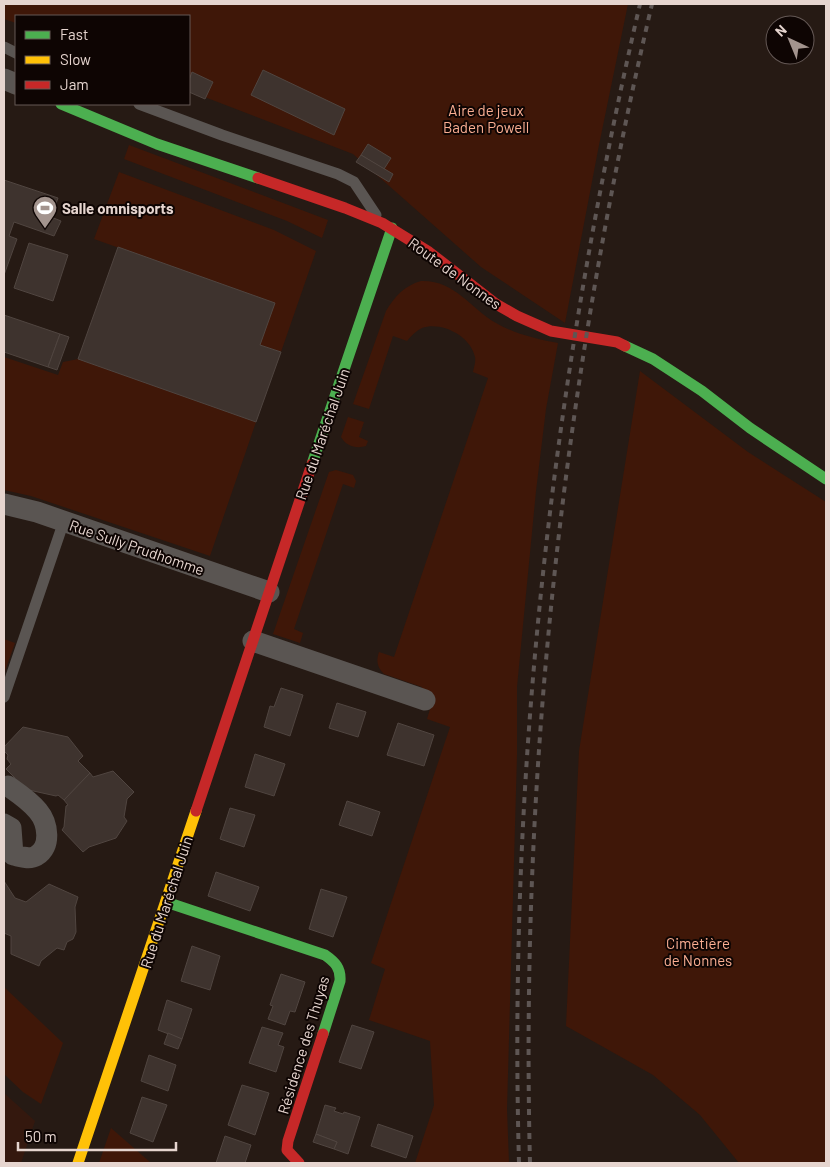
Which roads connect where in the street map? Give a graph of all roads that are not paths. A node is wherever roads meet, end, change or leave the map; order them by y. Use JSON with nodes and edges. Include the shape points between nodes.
{"nodes":[{"id":1,"x":63,"y":105,"type":"edge"},
{"id":2,"x":142,"y":105,"type":"edge"},
{"id":3,"x":382,"y":222,"type":"junction"},
{"id":4,"x":392,"y":228,"type":"junction"},
{"id":5,"x":826,"y":479,"type":"edge"},
{"id":6,"x":4,"y":504,"type":"edge"},
{"id":7,"x":64,"y":522,"type":"junction"},
{"id":8,"x":270,"y":592,"type":"junction"},
{"id":9,"x":253,"y":641,"type":"junction"},
{"id":10,"x":4,"y":697,"type":"edge"},
{"id":11,"x":425,"y":700,"type":"dead end"},
{"id":12,"x":6,"y":782,"type":"edge"},
{"id":13,"x":38,"y":811,"type":"junction"},
{"id":14,"x":6,"y":821,"type":"edge"},
{"id":15,"x":8,"y":855,"type":"edge"},
{"id":16,"x":166,"y":902,"type":"junction"},
{"id":17,"x":78,"y":1163,"type":"edge"},
{"id":18,"x":298,"y":1163,"type":"edge"}],
"edges":[{"from":1,"to":3,"type":"street","name":"Route de Nonnes","via":[[157,144]]},
{"from":2,"to":3,"type":"lane","via":[[338,174],[354,182]]},
{"from":3,"to":4,"type":"street","name":"Route de Nonnes"},
{"from":4,"to":5,"type":"street","name":"Route de Nonnes","via":[[517,316],[551,331],[617,342],[653,359]]},
{"from":4,"to":8,"type":"street","name":"Rue du Maréchal Juin"},
{"from":6,"to":7,"type":"street","name":"Rue Sully Prudhomme"},
{"from":7,"to":8,"type":"street","name":"Rue Sully Prudhomme"},
{"from":7,"to":10,"type":"lane"},
{"from":8,"to":9,"type":"street","name":"Rue du Maréchal Juin"},
{"from":9,"to":11,"type":"street"},
{"from":9,"to":16,"type":"street","name":"Rue du Maréchal Juin"},
{"from":12,"to":13,"type":"street"},
{"from":12,"to":14,"type":"street"},
{"from":13,"to":14,"type":"street"},
{"from":13,"to":15,"type":"street","via":[[46,824],[44,848],[35,856],[25,858]]},
{"from":14,"to":15,"type":"street"},
{"from":16,"to":17,"type":"street","name":"Rue du Maréchal Juin"},
{"from":16,"to":18,"type":"street","name":"Résidence des Thuyas","via":[[325,955],[340,968],[342,977],[288,1141],[287,1150]]}]}
